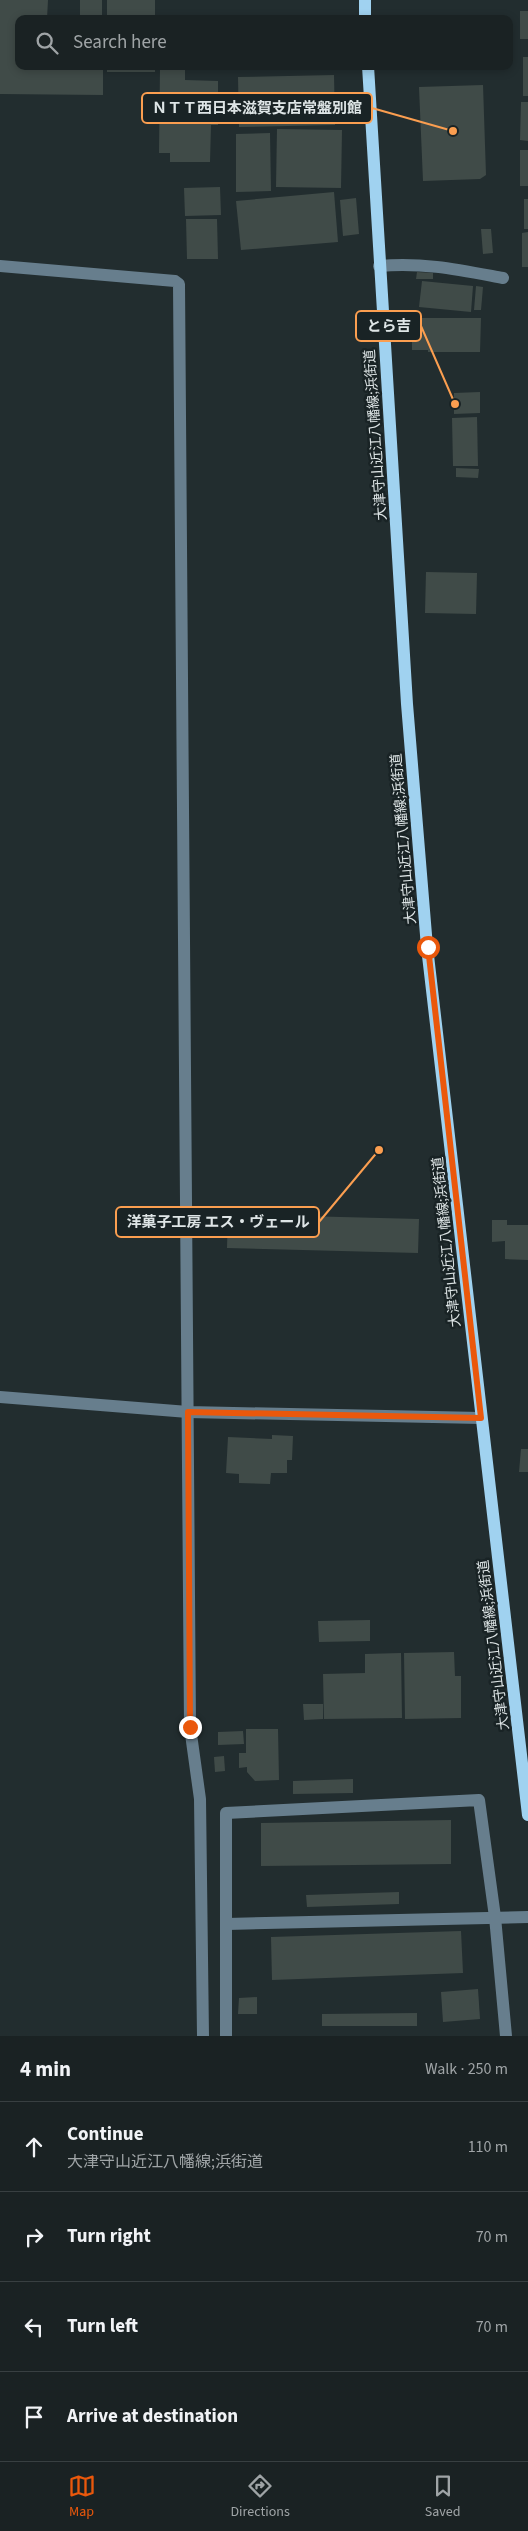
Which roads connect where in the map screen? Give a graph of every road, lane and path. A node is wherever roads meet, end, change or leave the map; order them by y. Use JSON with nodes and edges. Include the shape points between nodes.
{"nodes":[{"id":1,"x":364,"y":0,"type":"edge"},
{"id":2,"x":365,"y":15,"type":"edge"},
{"id":3,"x":368,"y":70,"type":"edge"},
{"id":4,"x":0,"y":266,"type":"edge"},
{"id":5,"x":379,"y":266,"type":"junction"},
{"id":6,"x":503,"y":278,"type":"dead end"},
{"id":7,"x":0,"y":1397,"type":"edge"},
{"id":8,"x":188,"y":1412,"type":"junction"},
{"id":9,"x":481,"y":1418,"type":"junction"},
{"id":10,"x":528,"y":1815,"type":"edge"},
{"id":11,"x":495,"y":1917,"type":"junction"},
{"id":12,"x":528,"y":1917,"type":"edge"},
{"id":13,"x":227,"y":1924,"type":"junction"},
{"id":14,"x":202,"y":2036,"type":"edge"},
{"id":15,"x":226,"y":2036,"type":"edge"},
{"id":16,"x":506,"y":2036,"type":"edge"}],
"edges":[{"from":1,"to":2,"type":"main road"},
{"from":3,"to":5,"type":"main road","name":"大津守山近江八幡線;浜街道"},
{"from":4,"to":8,"type":"street","via":[[175,281],[179,284]]},
{"from":5,"to":6,"type":"street","via":[[434,265]]},
{"from":5,"to":9,"type":"main road","name":"大津守山近江八幡線;浜街道","via":[[407,704],[427,937]]},
{"from":7,"to":8,"type":"street"},
{"from":8,"to":9,"type":"street"},
{"from":8,"to":14,"type":"street","via":[[190,1727],[200,1798]]},
{"from":9,"to":10,"type":"main road","name":"大津守山近江八幡線;浜街道"},
{"from":11,"to":12,"type":"street"},
{"from":11,"to":13,"type":"street"},
{"from":11,"to":13,"type":"street","via":[[479,1800],[226,1813]]},
{"from":11,"to":16,"type":"street"},
{"from":13,"to":15,"type":"street"}]}
